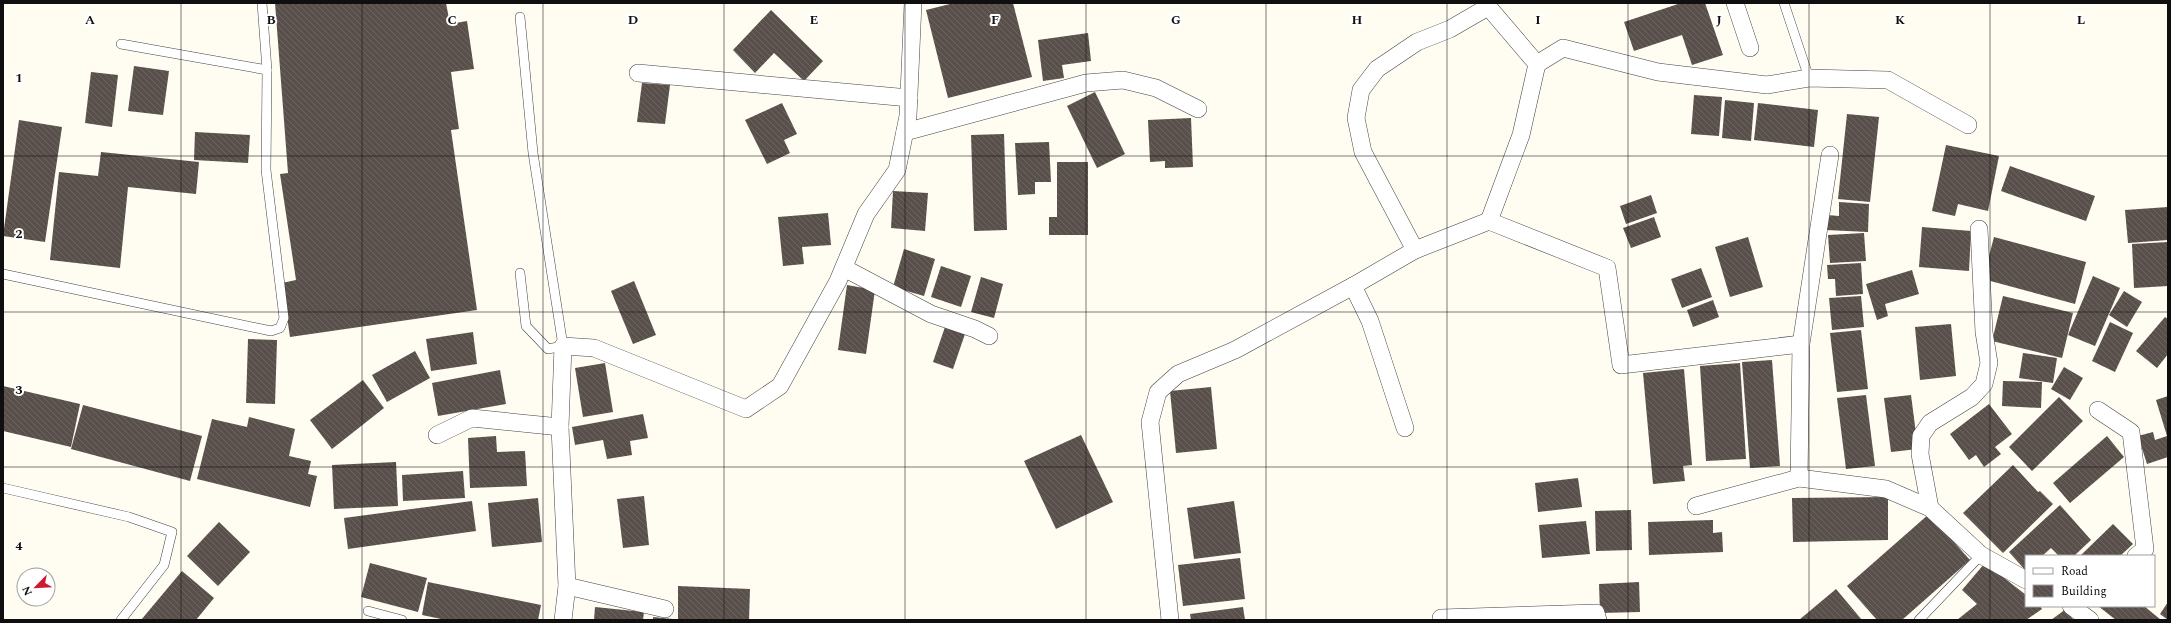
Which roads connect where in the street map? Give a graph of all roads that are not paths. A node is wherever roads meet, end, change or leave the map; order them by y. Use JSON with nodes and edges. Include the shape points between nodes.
{"nodes":[{"id":1,"x":262,"y":3,"type":"edge"},
{"id":2,"x":913,"y":3,"type":"edge"},
{"id":3,"x":1735,"y":3,"type":"edge"},
{"id":4,"x":1784,"y":3,"type":"edge"},
{"id":5,"x":1486,"y":5,"type":"edge"},
{"id":6,"x":520,"y":17,"type":"dead end"},
{"id":7,"x":121,"y":44,"type":"dead end"},
{"id":8,"x":1750,"y":48,"type":"dead end"},
{"id":9,"x":1537,"y":64,"type":"junction"},
{"id":10,"x":267,"y":70,"type":"junction"},
{"id":11,"x":638,"y":73,"type":"dead end"},
{"id":12,"x":1809,"y":78,"type":"junction"},
{"id":13,"x":908,"y":98,"type":"junction"},
{"id":14,"x":1198,"y":108,"type":"dead end"},
{"id":15,"x":1968,"y":125,"type":"dead end"},
{"id":16,"x":905,"y":132,"type":"junction"},
{"id":17,"x":1830,"y":155,"type":"dead end"},
{"id":18,"x":1489,"y":221,"type":"junction"},
{"id":19,"x":1979,"y":229,"type":"dead end"},
{"id":20,"x":1415,"y":250,"type":"junction"},
{"id":21,"x":844,"y":268,"type":"junction"},
{"id":22,"x":520,"y":273,"type":"dead end"},
{"id":23,"x":3,"y":274,"type":"edge"},
{"id":24,"x":1353,"y":286,"type":"junction"},
{"id":25,"x":989,"y":336,"type":"dead end"},
{"id":26,"x":1801,"y":344,"type":"junction"},
{"id":27,"x":563,"y":346,"type":"junction"},
{"id":28,"x":2098,"y":410,"type":"dead end"},
{"id":29,"x":560,"y":427,"type":"junction"},
{"id":30,"x":1405,"y":428,"type":"dead end"},
{"id":31,"x":437,"y":435,"type":"dead end"},
{"id":32,"x":1799,"y":478,"type":"junction"},
{"id":33,"x":3,"y":488,"type":"edge"},
{"id":34,"x":1696,"y":506,"type":"dead end"},
{"id":35,"x":1930,"y":508,"type":"junction"},
{"id":36,"x":1981,"y":555,"type":"junction"},
{"id":37,"x":2138,"y":555,"type":"edge"},
{"id":38,"x":2025,"y":579,"type":"edge"},
{"id":39,"x":567,"y":586,"type":"junction"},
{"id":40,"x":2072,"y":607,"type":"edge"},
{"id":41,"x":664,"y":609,"type":"dead end"},
{"id":42,"x":368,"y":611,"type":"dead end"},
{"id":43,"x":121,"y":620,"type":"edge"},
{"id":44,"x":402,"y":620,"type":"edge"},
{"id":45,"x":563,"y":620,"type":"edge"},
{"id":46,"x":1170,"y":620,"type":"edge"},
{"id":47,"x":1441,"y":620,"type":"edge"},
{"id":48,"x":1598,"y":620,"type":"edge"},
{"id":49,"x":1919,"y":620,"type":"edge"},
{"id":50,"x":2090,"y":620,"type":"edge"}],
"edges":[{"from":1,"to":10,"type":"lane"},
{"from":2,"to":13,"type":"street"},
{"from":3,"to":8,"type":"street"},
{"from":4,"to":12,"type":"lane"},
{"from":5,"to":9,"type":"street"},
{"from":5,"to":20,"type":"street","via":[[1450,29],[1417,42],[1377,69],[1360,90],[1356,118],[1363,152]]},
{"from":6,"to":27,"type":"lane","via":[[534,153]]},
{"from":7,"to":10,"type":"lane"},
{"from":9,"to":12,"type":"street","via":[[1563,48],[1658,72],[1682,75],[1767,85]]},
{"from":9,"to":18,"type":"street","via":[[1521,135]]},
{"from":10,"to":23,"type":"lane","via":[[266,170],[284,318],[280,328],[272,331]]},
{"from":11,"to":13,"type":"street"},
{"from":12,"to":15,"type":"street","via":[[1888,80]]},
{"from":13,"to":16,"type":"street"},
{"from":14,"to":16,"type":"street","via":[[1156,88],[1123,80],[1086,83]]},
{"from":16,"to":21,"type":"street","via":[[897,170],[866,214]]},
{"from":17,"to":26,"type":"street"},
{"from":18,"to":20,"type":"street"},
{"from":18,"to":26,"type":"street","via":[[1607,268],[1621,364]]},
{"from":19,"to":35,"type":"street","via":[[1984,332],[1989,363],[1984,384],[1972,397],[1930,423],[1921,436],[1920,454]]},
{"from":20,"to":24,"type":"street"},
{"from":21,"to":25,"type":"street","via":[[931,314]]},
{"from":21,"to":27,"type":"street","via":[[780,386],[746,409],[594,348]]},
{"from":22,"to":27,"type":"lane","via":[[526,326],[548,349]]},
{"from":24,"to":30,"type":"street","via":[[1370,321]]},
{"from":24,"to":46,"type":"street","via":[[1235,350],[1178,374],[1158,392],[1150,422]]},
{"from":26,"to":32,"type":"street"},
{"from":27,"to":29,"type":"street"},
{"from":28,"to":37,"type":"street","via":[[2131,432],[2145,550]]},
{"from":29,"to":31,"type":"street","via":[[472,418]]},
{"from":29,"to":39,"type":"street"},
{"from":32,"to":34,"type":"street"},
{"from":32,"to":35,"type":"street","via":[[1886,489]]},
{"from":33,"to":43,"type":"lane","via":[[129,517],[172,532],[164,566]]},
{"from":35,"to":36,"type":"street"},
{"from":36,"to":38,"type":"street"},
{"from":36,"to":49,"type":"lane"},
{"from":39,"to":41,"type":"street"},
{"from":39,"to":45,"type":"street"},
{"from":40,"to":50,"type":"street"},
{"from":42,"to":44,"type":"lane"},
{"from":47,"to":48,"type":"street","via":[[1596,613]]}]}
